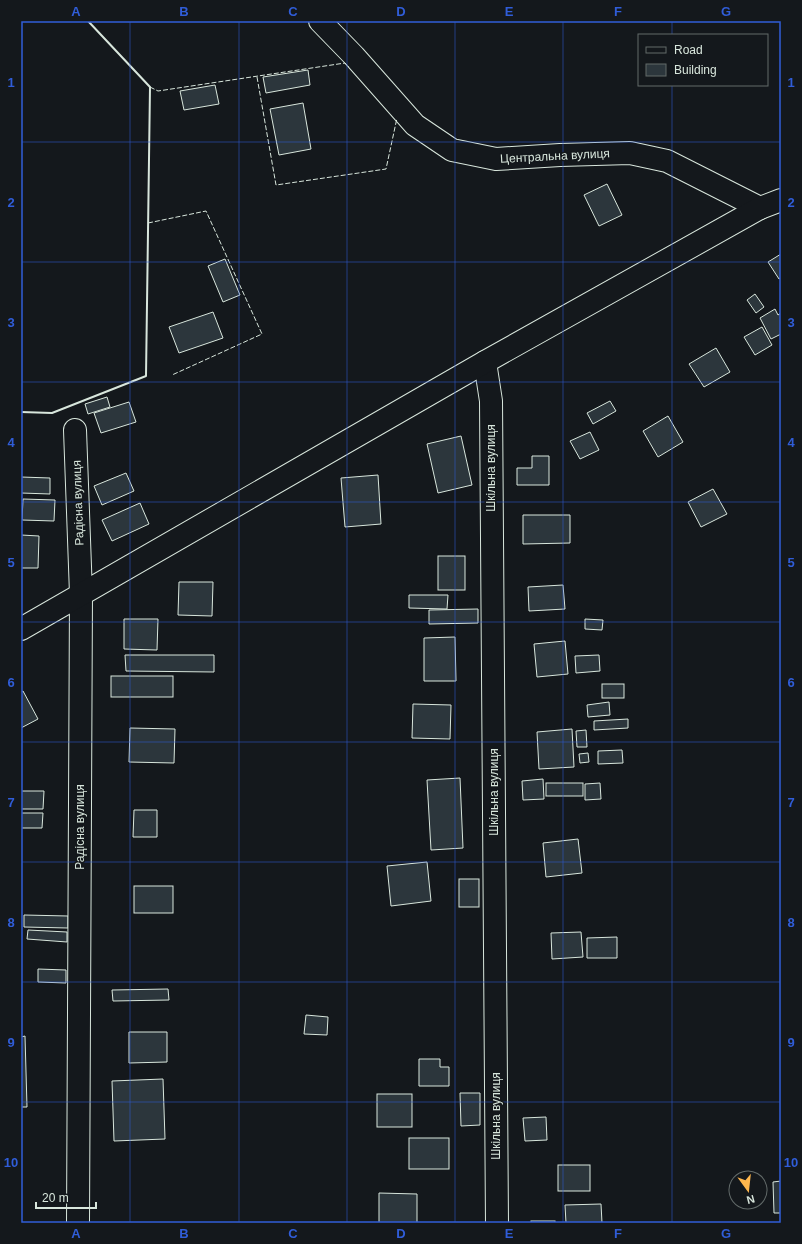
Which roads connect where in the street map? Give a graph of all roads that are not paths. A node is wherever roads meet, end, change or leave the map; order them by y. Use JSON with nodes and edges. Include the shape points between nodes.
{"nodes":[{"id":1,"x":320,"y":21,"type":"edge"},
{"id":2,"x":781,"y":200,"type":"edge"},
{"id":3,"x":760,"y":208,"type":"junction"},
{"id":4,"x":486,"y":362,"type":"junction"},
{"id":5,"x":75,"y":430,"type":"dead end"},
{"id":6,"x":81,"y":594,"type":"junction"},
{"id":7,"x":21,"y":629,"type":"edge"},
{"id":8,"x":78,"y":1223,"type":"edge"},
{"id":9,"x":497,"y":1223,"type":"edge"}],
"edges":[{"from":1,"to":3,"type":"street","name":"Центральна вулиця","via":[[414,125],[452,150],[496,159],[630,153],[668,161]]},
{"from":2,"to":3,"type":"street"},
{"from":3,"to":4,"type":"street"},
{"from":4,"to":6,"type":"street"},
{"from":4,"to":9,"type":"street","name":"Шкільна вулиця","via":[[490,401]]},
{"from":5,"to":6,"type":"street","name":"Радісна вулиця"},
{"from":6,"to":7,"type":"street"},
{"from":6,"to":8,"type":"street","name":"Радісна вулиця"}]}
